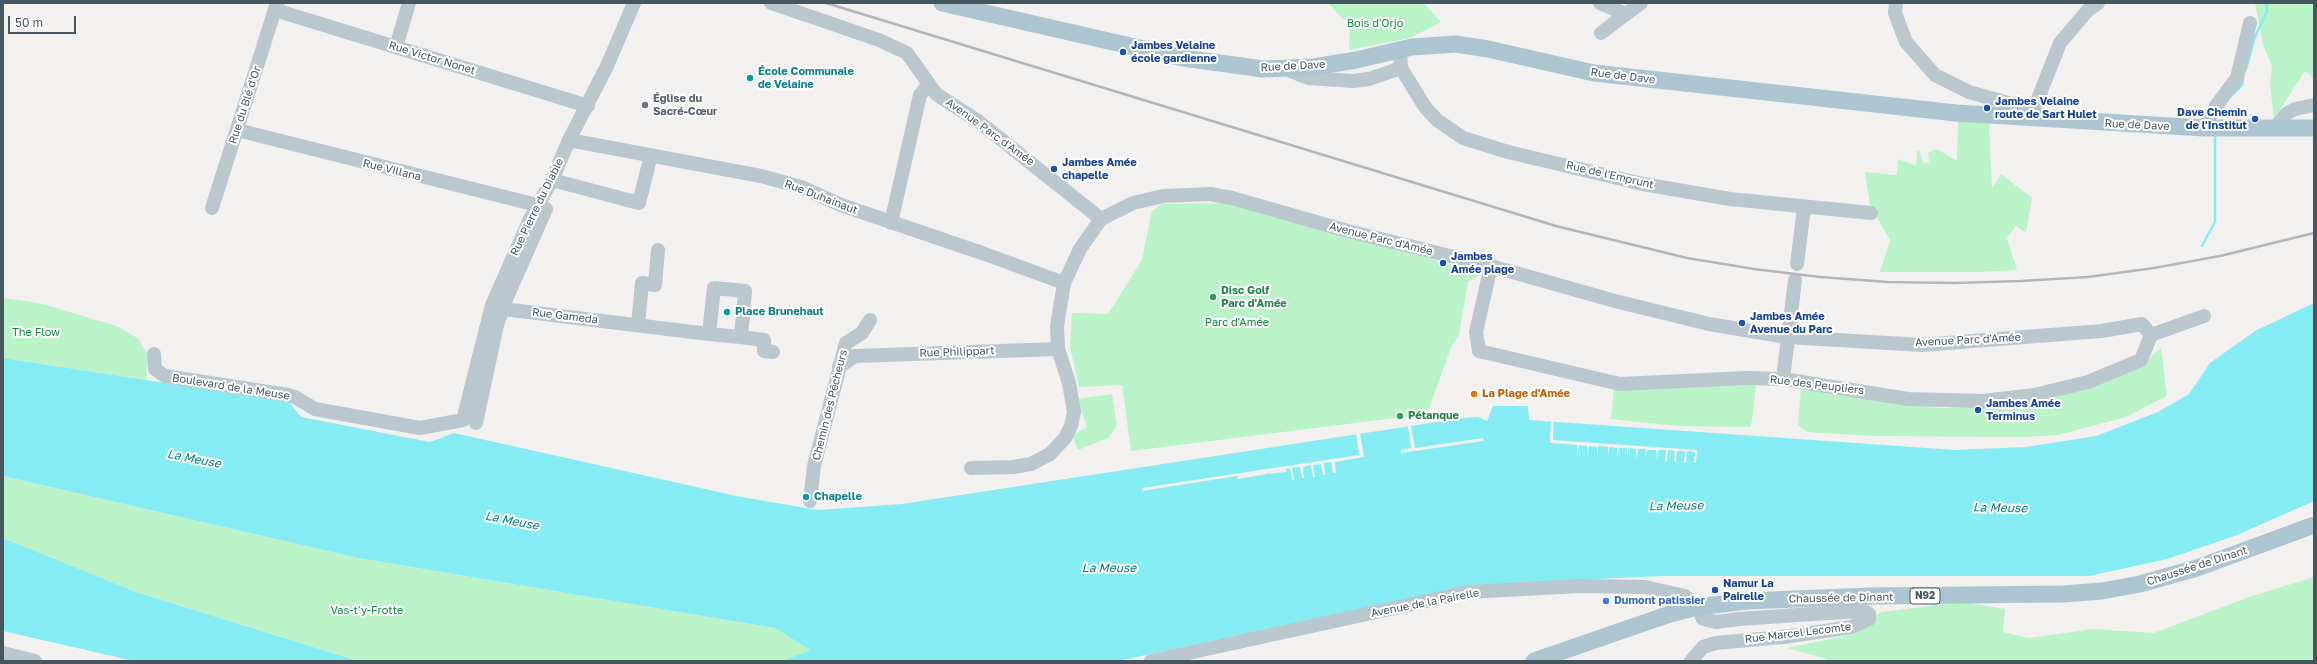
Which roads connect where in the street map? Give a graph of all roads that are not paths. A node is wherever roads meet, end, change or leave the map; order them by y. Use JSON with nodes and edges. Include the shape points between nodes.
{"nodes":[{"id":1,"x":408,"y":3,"type":"edge"},
{"id":2,"x":634,"y":3,"type":"edge"},
{"id":3,"x":771,"y":3,"type":"edge"},
{"id":4,"x":942,"y":3,"type":"edge"},
{"id":5,"x":1600,"y":3,"type":"edge"},
{"id":6,"x":1641,"y":3,"type":"edge"},
{"id":7,"x":1896,"y":3,"type":"edge"},
{"id":8,"x":2098,"y":3,"type":"edge"},
{"id":9,"x":276,"y":6,"type":"edge"},
{"id":10,"x":1626,"y":14,"type":"junction"},
{"id":11,"x":2250,"y":23,"type":"dead end"},
{"id":12,"x":1601,"y":33,"type":"dead end"},
{"id":13,"x":396,"y":47,"type":"junction"},
{"id":14,"x":1400,"y":50,"type":"junction"},
{"id":15,"x":1401,"y":68,"type":"junction"},
{"id":16,"x":1286,"y":69,"type":"junction"},
{"id":17,"x":929,"y":84,"type":"junction"},
{"id":18,"x":588,"y":106,"type":"junction"},
{"id":19,"x":2314,"y":106,"type":"edge"},
{"id":20,"x":2031,"y":115,"type":"junction"},
{"id":21,"x":2204,"y":128,"type":"junction"},
{"id":22,"x":2314,"y":128,"type":"edge"},
{"id":23,"x":2274,"y":129,"type":"junction"},
{"id":24,"x":237,"y":130,"type":"junction"},
{"id":25,"x":569,"y":140,"type":"junction"},
{"id":26,"x":651,"y":155,"type":"junction"},
{"id":27,"x":552,"y":180,"type":"junction"},
{"id":28,"x":542,"y":207,"type":"junction"},
{"id":29,"x":212,"y":208,"type":"dead end"},
{"id":30,"x":1804,"y":208,"type":"junction"},
{"id":31,"x":1871,"y":213,"type":"dead end"},
{"id":32,"x":1101,"y":219,"type":"junction"},
{"id":33,"x":891,"y":223,"type":"junction"},
{"id":34,"x":658,"y":250,"type":"dead end"},
{"id":35,"x":1797,"y":264,"type":"dead end"},
{"id":36,"x":1491,"y":266,"type":"junction"},
{"id":37,"x":1795,"y":280,"type":"dead end"},
{"id":38,"x":1064,"y":283,"type":"junction"},
{"id":39,"x":498,"y":307,"type":"junction"},
{"id":40,"x":2204,"y":316,"type":"dead end"},
{"id":41,"x":870,"y":320,"type":"dead end"},
{"id":42,"x":638,"y":325,"type":"junction"},
{"id":43,"x":862,"y":333,"type":"junction"},
{"id":44,"x":710,"y":334,"type":"junction"},
{"id":45,"x":2151,"y":336,"type":"junction"},
{"id":46,"x":741,"y":337,"type":"junction"},
{"id":47,"x":1787,"y":337,"type":"junction"},
{"id":48,"x":1058,"y":349,"type":"junction"},
{"id":49,"x":773,"y":352,"type":"dead end"},
{"id":50,"x":154,"y":354,"type":"dead end"},
{"id":51,"x":855,"y":356,"type":"junction"},
{"id":52,"x":839,"y":367,"type":"junction"},
{"id":53,"x":1783,"y":379,"type":"junction"},
{"id":54,"x":470,"y":422,"type":"joint"},
{"id":55,"x":971,"y":468,"type":"dead end"},
{"id":56,"x":810,"y":501,"type":"dead end"},
{"id":57,"x":2314,"y":525,"type":"edge"},
{"id":58,"x":1698,"y":607,"type":"junction"},
{"id":59,"x":3,"y":653,"type":"edge"},
{"id":60,"x":35,"y":661,"type":"edge"},
{"id":61,"x":1151,"y":661,"type":"edge"},
{"id":62,"x":1534,"y":661,"type":"edge"},
{"id":63,"x":1691,"y":661,"type":"edge"}],
"edges":[{"from":1,"to":13,"type":"street"},
{"from":2,"to":18,"type":"street","name":"Rue Pierre du Diable"},
{"from":3,"to":17,"type":"street","name":"Avenue Parc d'Amée","via":[[880,40],[907,53]]},
{"from":4,"to":16,"type":"main road","name":"Rue de Dave","via":[[1183,58],[1225,65]]},
{"from":5,"to":10,"type":"street"},
{"from":6,"to":10,"type":"street"},
{"from":7,"to":20,"type":"street","via":[[1895,13],[1906,42],[1934,75],[1969,92]]},
{"from":8,"to":20,"type":"street","via":[[2088,10],[2060,43]]},
{"from":9,"to":13,"type":"street","name":"Rue Victor Nonet"},
{"from":9,"to":24,"type":"street","name":"Rue du Blé d'Or"},
{"from":10,"to":12,"type":"street"},
{"from":11,"to":21,"type":"street","via":[[2237,78],[2216,106]]},
{"from":13,"to":18,"type":"street","name":"Rue Victor Nonet"},
{"from":14,"to":15,"type":"street","name":"Rue de l'Emprunt"},
{"from":14,"to":16,"type":"main road","name":"Rue de Dave","via":[[1356,60]]},
{"from":14,"to":20,"type":"main road","name":"Rue de Dave","via":[[1437,44],[1456,44],[1624,77],[1884,106]]},
{"from":15,"to":16,"type":"street","via":[[1369,79],[1354,81],[1308,78]]},
{"from":15,"to":30,"type":"street","name":"Rue de l'Emprunt","via":[[1425,107],[1437,120],[1463,138],[1508,152],[1642,184]]},
{"from":17,"to":32,"type":"street","name":"Avenue Parc d'Amée","via":[[936,94],[978,121]]},
{"from":17,"to":33,"type":"street","via":[[920,95]]},
{"from":18,"to":25,"type":"street","name":"Rue Pierre du Diable"},
{"from":19,"to":23,"type":"street","via":[[2295,109],[2286,114]]},
{"from":20,"to":21,"type":"main road","name":"Rue de Dave"},
{"from":21,"to":23,"type":"main road","name":"Rue de Dave"},
{"from":22,"to":23,"type":"main road","name":"Rue de Dave"},
{"from":24,"to":28,"type":"street","name":"Rue Villana"},
{"from":24,"to":29,"type":"street","name":"Rue du Blé d'Or"},
{"from":25,"to":26,"type":"street","name":"Rue Duhainaut"},
{"from":25,"to":27,"type":"street","name":"Rue Pierre du Diable"},
{"from":26,"to":27,"type":"street","via":[[639,203]]},
{"from":26,"to":33,"type":"street","name":"Rue Duhainaut","via":[[761,176],[801,187]]},
{"from":27,"to":28,"type":"street","name":"Rue Pierre du Diable"},
{"from":28,"to":39,"type":"street","name":"Rue Pierre du Diable"},
{"from":30,"to":31,"type":"street","name":"Rue de l'Emprunt"},
{"from":30,"to":35,"type":"street"},
{"from":32,"to":36,"type":"street","name":"Avenue Parc d'Amée","via":[[1152,197],[1210,194],[1392,243]]},
{"from":32,"to":38,"type":"street","via":[[1080,249]]},
{"from":33,"to":38,"type":"street","name":"Rue Duhainaut"},
{"from":34,"to":42,"type":"street","via":[[655,285],[642,283]]},
{"from":36,"to":47,"type":"street","name":"Avenue Parc d'Amée","via":[[1615,301],[1702,322]]},
{"from":36,"to":53,"type":"street","name":"Rue des Peupliers","via":[[1476,332],[1479,351],[1620,384],[1746,378]]},
{"from":37,"to":47,"type":"street"},
{"from":38,"to":48,"type":"street","via":[[1057,326]]},
{"from":39,"to":42,"type":"street","name":"Rue Gameda"},
{"from":39,"to":54,"type":"street","name":"Rue Pierre du Diable"},
{"from":40,"to":45,"type":"street"},
{"from":41,"to":43,"type":"street","name":"Chemin des Pêcheurs"},
{"from":42,"to":44,"type":"street","name":"Rue Gameda"},
{"from":43,"to":51,"type":"street"},
{"from":43,"to":52,"type":"street","name":"Chemin des Pêcheurs","via":[[846,343]]},
{"from":44,"to":46,"type":"street"},
{"from":44,"to":46,"type":"street","via":[[714,288],[730,289],[745,291]]},
{"from":45,"to":47,"type":"street","name":"Avenue Parc d'Amée","via":[[2142,324],[2102,331],[1922,345]]},
{"from":45,"to":53,"type":"street","name":"Rue des Peupliers","via":[[2141,360],[2088,382],[2034,395],[1982,401],[1908,399]]},
{"from":46,"to":49,"type":"street","via":[[764,340],[764,351]]},
{"from":47,"to":53,"type":"street"},
{"from":48,"to":51,"type":"street","name":"Rue Philippart"},
{"from":48,"to":55,"type":"street","via":[[1069,383],[1074,412],[1065,438],[1050,454],[1031,464]]},
{"from":50,"to":54,"type":"street","name":"Boulevard de la Meuse","via":[[155,369],[165,376],[295,396],[315,409],[420,428]]},
{"from":51,"to":52,"type":"street"},
{"from":52,"to":56,"type":"street","name":"Chemin des Pêcheurs","via":[[814,466]]},
{"from":57,"to":58,"type":"main road","name":"Chaussée de Dinant","number":"N92","via":[[2197,568],[2140,584],[2102,591],[2063,594],[1816,598],[1746,601]]},
{"from":58,"to":61,"type":"street","name":"Avenue de la Pairelle","via":[[1685,596],[1645,587],[1580,586],[1468,592]]},
{"from":58,"to":62,"type":"main road","name":"Chaussée de Dinant","number":"N92","via":[[1670,614]]},
{"from":58,"to":63,"type":"street","name":"Rue Marcel Lecomte","via":[[1703,619],[1716,622],[1864,611],[1869,614],[1869,619],[1852,627],[1716,643],[1703,648]]},
{"from":59,"to":60,"type":"street"}]}
